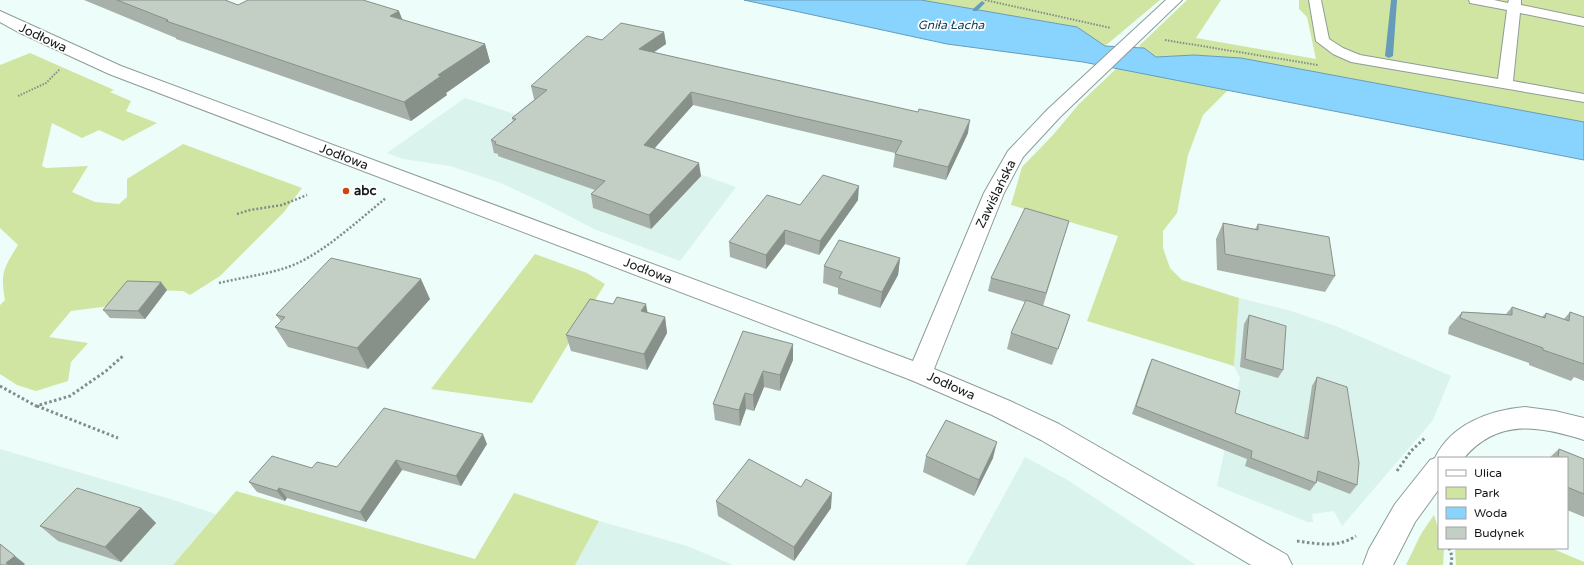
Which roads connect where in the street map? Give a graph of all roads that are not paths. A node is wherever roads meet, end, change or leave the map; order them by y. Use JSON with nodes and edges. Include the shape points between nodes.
{"nodes":[{"id":1,"x":1175,"y":0,"type":"edge"},
{"id":2,"x":1315,"y":0,"type":"edge"},
{"id":3,"x":1475,"y":0,"type":"edge"},
{"id":4,"x":1514,"y":4,"type":"edge"},
{"id":5,"x":0,"y":16,"type":"edge"},
{"id":6,"x":1584,"y":22,"type":"edge"},
{"id":7,"x":1505,"y":84,"type":"junction"},
{"id":8,"x":1584,"y":98,"type":"edge"},
{"id":9,"x":920,"y":373,"type":"junction"},
{"id":10,"x":1584,"y":429,"type":"edge"},
{"id":11,"x":1449,"y":457,"type":"edge"},
{"id":12,"x":1438,"y":469,"type":"edge"},
{"id":13,"x":1277,"y":565,"type":"edge"},
{"id":14,"x":1378,"y":565,"type":"edge"}],
"edges":[{"from":1,"to":9,"type":"street","name":"Zawiślańska","via":[[1054,113],[1015,155],[994,193]]},
{"from":2,"to":7,"type":"lane","via":[[1323,41],[1356,59]]},
{"from":3,"to":4,"type":"lane"},
{"from":4,"to":6,"type":"lane"},
{"from":4,"to":7,"type":"lane"},
{"from":5,"to":9,"type":"street","name":"Jodłowa","via":[[115,70]]},
{"from":7,"to":8,"type":"lane"},
{"from":9,"to":13,"type":"street","name":"Jodłowa","via":[[1050,432]]},
{"from":10,"to":11,"type":"street","via":[[1549,420],[1518,417],[1493,422],[1469,436]]},
{"from":12,"to":14,"type":"street","via":[[1405,513]]}]}
